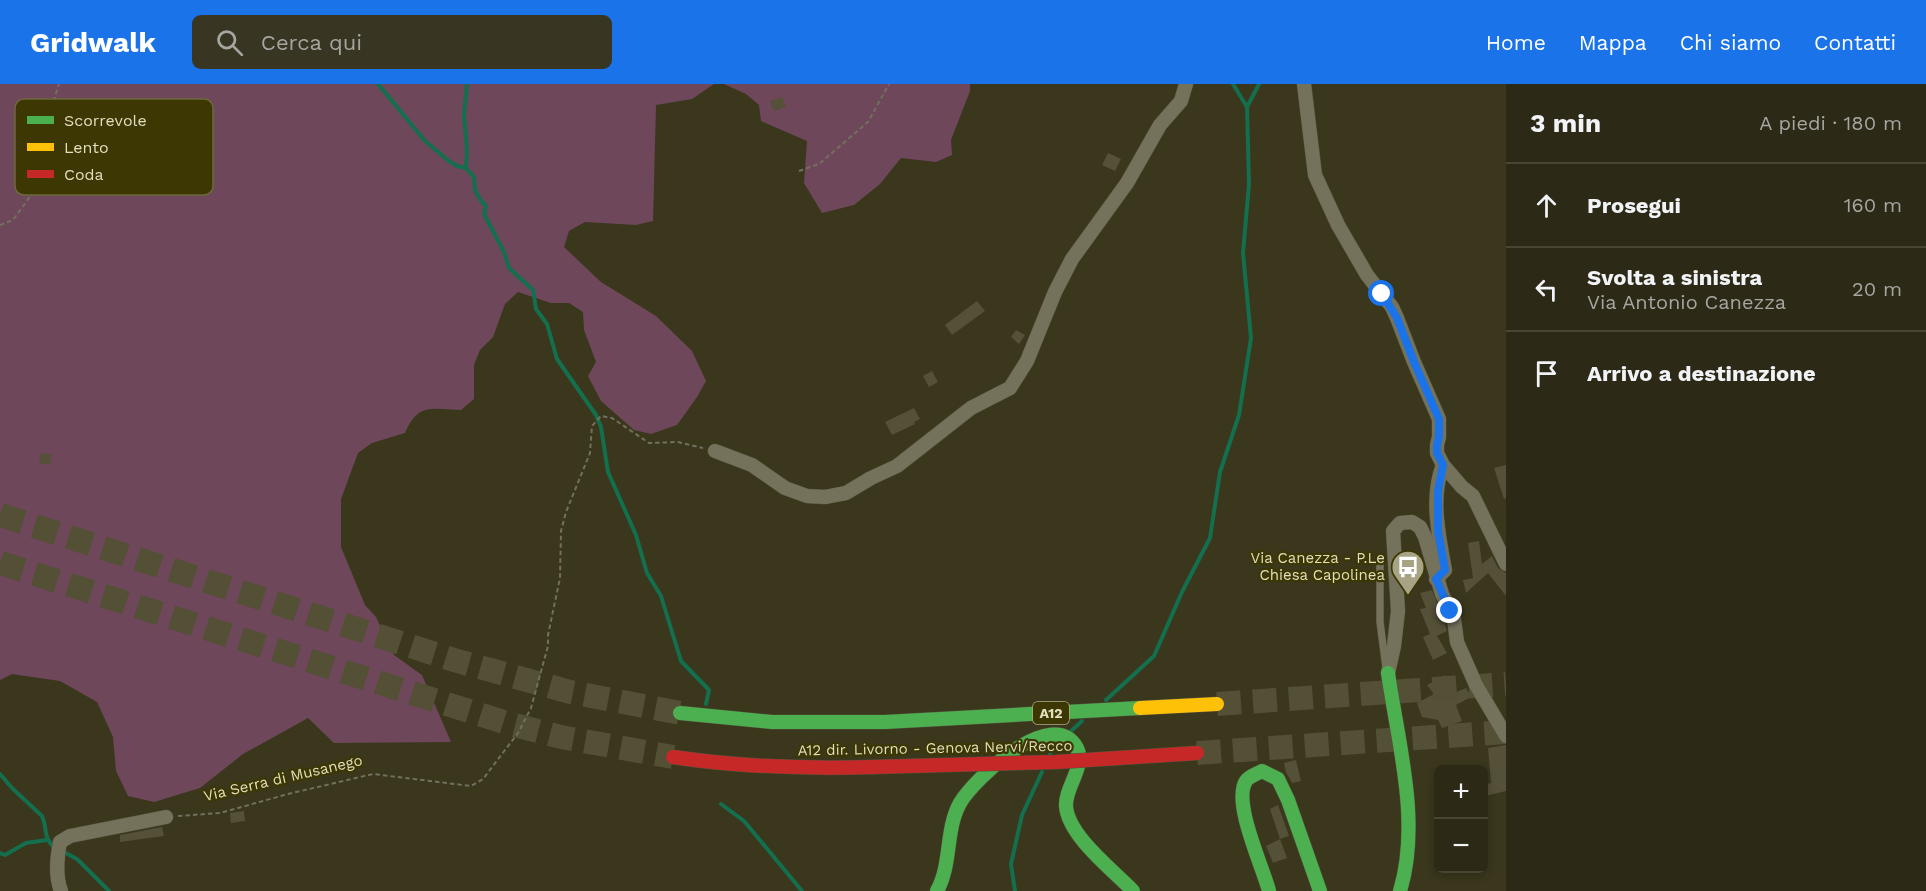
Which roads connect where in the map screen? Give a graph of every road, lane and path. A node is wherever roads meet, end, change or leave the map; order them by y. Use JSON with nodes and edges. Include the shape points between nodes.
{"nodes":[{"id":1,"x":58,"y":84,"type":"edge"},
{"id":2,"x":889,"y":84,"type":"edge"},
{"id":3,"x":1186,"y":84,"type":"edge"},
{"id":4,"x":1304,"y":84,"type":"edge"},
{"id":5,"x":54,"y":99,"type":"edge"},
{"id":6,"x":799,"y":171,"type":"dead end"},
{"id":7,"x":31,"y":195,"type":"edge"},
{"id":8,"x":0,"y":225,"type":"edge"},
{"id":9,"x":715,"y":451,"type":"joint"},
{"id":10,"x":1443,"y":465,"type":"junction"},
{"id":11,"x":1380,"y":560,"type":"dead end"},
{"id":12,"x":1433,"y":561,"type":"junction"},
{"id":13,"x":1506,"y":564,"type":"edge"},
{"id":14,"x":1436,"y":579,"type":"junction"},
{"id":15,"x":1398,"y":597,"type":"junction"},
{"id":16,"x":1388,"y":673,"type":"junction"},
{"id":17,"x":1217,"y":704,"type":"tunnel mouth"},
{"id":18,"x":680,"y":712,"type":"tunnel mouth"},
{"id":19,"x":1506,"y":736,"type":"edge"},
{"id":20,"x":1197,"y":753,"type":"tunnel mouth"},
{"id":21,"x":673,"y":757,"type":"tunnel mouth"},
{"id":22,"x":166,"y":817,"type":"joint"},
{"id":23,"x":61,"y":891,"type":"edge"},
{"id":24,"x":937,"y":891,"type":"edge"},
{"id":25,"x":1133,"y":891,"type":"edge"},
{"id":26,"x":1269,"y":891,"type":"edge"},
{"id":27,"x":1320,"y":891,"type":"edge"},
{"id":28,"x":1400,"y":891,"type":"edge"}],
"edges":[{"from":1,"to":5,"type":"path"},
{"from":2,"to":6,"type":"path","via":[[868,122],[819,164]]},
{"from":3,"to":9,"type":"street","via":[[1181,101],[1160,125],[1127,183],[1072,259],[1027,361],[1010,388],[971,408],[897,466],[846,493],[807,496],[785,488],[752,465]]},
{"from":4,"to":10,"type":"street","via":[[1315,175],[1338,225],[1397,318],[1439,419],[1437,453]]},
{"from":7,"to":8,"type":"path","via":[[13,220]]},
{"from":9,"to":22,"type":"path","name":"Via Serra di Musanego","via":[[678,442],[649,443],[612,418],[601,416],[592,426],[590,453],[561,531],[560,578],[548,646],[531,708],[518,733],[483,779],[471,786],[373,774],[220,813]]},
{"from":10,"to":13,"type":"street","via":[[1473,496]]},
{"from":10,"to":14,"type":"street","via":[[1438,514],[1445,570]]},
{"from":11,"to":16,"type":"lane","via":[[1380,622]]},
{"from":12,"to":14,"type":"street"},
{"from":12,"to":15,"type":"path"},
{"from":12,"to":15,"type":"street","via":[[1420,527],[1407,521],[1395,527],[1392,537]]},
{"from":14,"to":19,"type":"street","via":[[1476,685]]},
{"from":15,"to":16,"type":"street","via":[[1398,626]]},
{"from":16,"to":28,"type":"main road","via":[[1411,817],[1411,846]]},
{"from":17,"to":18,"type":"main road","number":"A12","via":[[885,722],[772,722]]},
{"from":20,"to":21,"type":"main road","name":"A12 dir. Livorno - Genova Nervi/Recco","bridge":true,"via":[[1056,762],[806,769]]},
{"from":22,"to":23,"type":"street","via":[[70,836],[60,842],[57,881]]},
{"from":24,"to":25,"type":"main road","via":[[959,803],[994,765],[1019,746],[1057,733],[1076,747],[1078,761],[1067,812],[1100,860]]},
{"from":26,"to":27,"type":"main road","via":[[1240,800],[1246,782],[1262,771],[1278,779]]}]}
